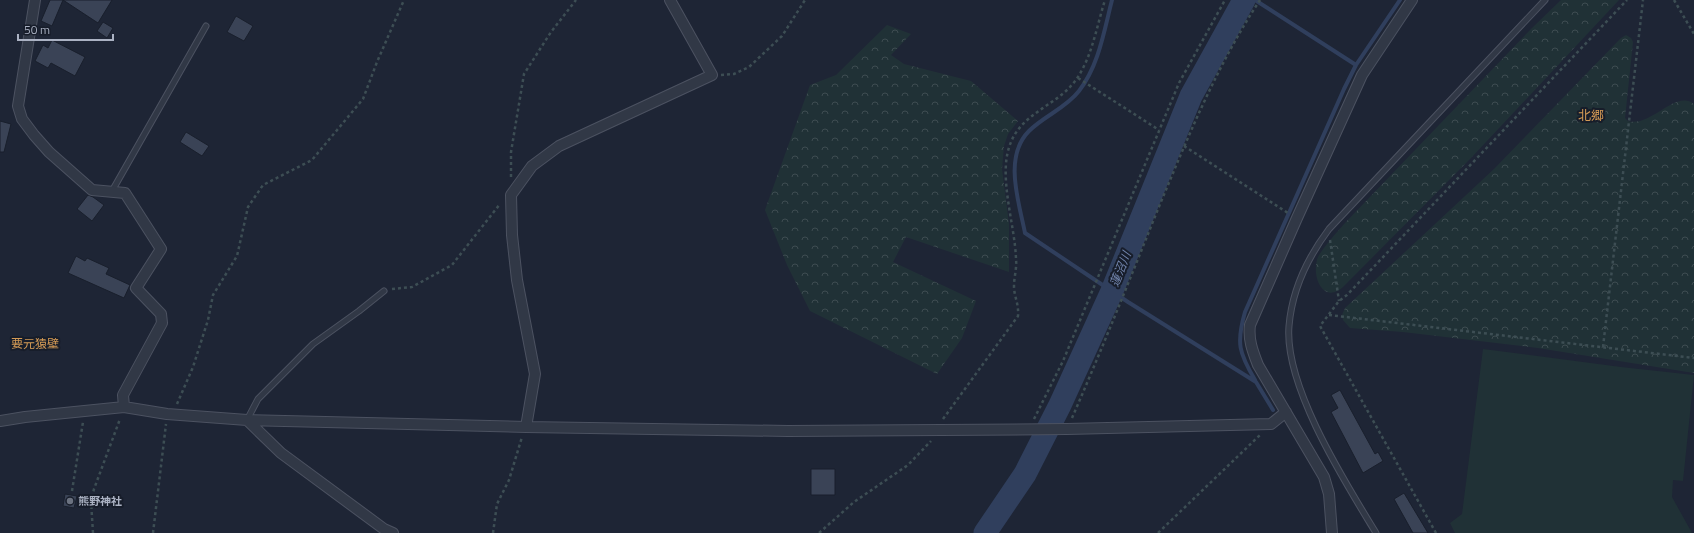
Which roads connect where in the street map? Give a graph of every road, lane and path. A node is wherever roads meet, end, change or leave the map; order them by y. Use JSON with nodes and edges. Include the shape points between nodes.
{"nodes":[{"id":1,"x":35,"y":0,"type":"edge"},
{"id":2,"x":404,"y":0,"type":"edge"},
{"id":3,"x":576,"y":0,"type":"edge"},
{"id":4,"x":670,"y":0,"type":"edge"},
{"id":5,"x":805,"y":0,"type":"edge"},
{"id":6,"x":1105,"y":0,"type":"edge"},
{"id":7,"x":1225,"y":0,"type":"edge"},
{"id":8,"x":1260,"y":0,"type":"edge"},
{"id":9,"x":1412,"y":0,"type":"edge"},
{"id":10,"x":1545,"y":0,"type":"edge"},
{"id":11,"x":1627,"y":0,"type":"edge"},
{"id":12,"x":1643,"y":0,"type":"edge"},
{"id":13,"x":1674,"y":0,"type":"edge"},
{"id":14,"x":206,"y":26,"type":"dead end"},
{"id":15,"x":1694,"y":34,"type":"edge"},
{"id":16,"x":712,"y":75,"type":"junction"},
{"id":17,"x":1078,"y":78,"type":"junction"},
{"id":18,"x":1159,"y":130,"type":"junction"},
{"id":19,"x":1184,"y":146,"type":"junction"},
{"id":20,"x":112,"y":191,"type":"junction"},
{"id":21,"x":511,"y":195,"type":"junction"},
{"id":22,"x":1284,"y":210,"type":"dead end"},
{"id":23,"x":1329,"y":228,"type":"junction"},
{"id":24,"x":384,"y":290,"type":"joint"},
{"id":25,"x":1339,"y":301,"type":"junction"},
{"id":26,"x":1329,"y":315,"type":"junction"},
{"id":27,"x":1603,"y":347,"type":"junction"},
{"id":28,"x":1694,"y":358,"type":"edge"},
{"id":29,"x":124,"y":407,"type":"junction"},
{"id":30,"x":85,"y":411,"type":"junction"},
{"id":31,"x":1286,"y":412,"type":"junction"},
{"id":32,"x":170,"y":414,"type":"junction"},
{"id":33,"x":247,"y":420,"type":"junction"},
{"id":34,"x":0,"y":421,"type":"edge"},
{"id":35,"x":1271,"y":424,"type":"junction"},
{"id":36,"x":526,"y":427,"type":"junction"},
{"id":37,"x":1063,"y":429,"type":"junction"},
{"id":38,"x":941,"y":430,"type":"junction"},
{"id":39,"x":1028,"y":430,"type":"junction"},
{"id":40,"x":72,"y":491,"type":"dead end"},
{"id":41,"x":93,"y":533,"type":"edge"},
{"id":42,"x":153,"y":533,"type":"edge"},
{"id":43,"x":393,"y":533,"type":"edge"},
{"id":44,"x":493,"y":533,"type":"edge"},
{"id":45,"x":820,"y":533,"type":"edge"},
{"id":46,"x":1158,"y":533,"type":"edge"},
{"id":47,"x":1332,"y":533,"type":"edge"},
{"id":48,"x":1376,"y":533,"type":"edge"},
{"id":49,"x":1436,"y":533,"type":"edge"}],
"edges":[{"from":1,"to":20,"type":"street","via":[[18,106],[22,119],[49,152],[92,190]]},
{"from":2,"to":32,"type":"path","via":[[363,99],[312,160],[263,184],[248,207],[237,256],[213,295],[194,367]]},
{"from":3,"to":21,"type":"path","via":[[551,32],[524,74],[511,152]]},
{"from":4,"to":16,"type":"street"},
{"from":5,"to":16,"type":"path","via":[[782,36],[750,67],[734,74]]},
{"from":6,"to":17,"type":"path","via":[[1088,56]]},
{"from":7,"to":18,"type":"path","via":[[1179,84]]},
{"from":8,"to":19,"type":"path","via":[[1211,84]]},
{"from":9,"to":31,"type":"street","via":[[1362,75],[1250,325],[1251,348],[1258,365]]},
{"from":10,"to":23,"type":"lane"},
{"from":11,"to":25,"type":"path"},
{"from":12,"to":27,"type":"path"},
{"from":13,"to":15,"type":"path"},
{"from":14,"to":20,"type":"lane"},
{"from":16,"to":21,"type":"street","via":[[559,146],[532,166]]},
{"from":17,"to":18,"type":"path"},
{"from":17,"to":38,"type":"path","via":[[1069,88],[1026,120],[1011,141],[1006,158],[1006,175],[1017,260],[1014,287],[1018,316],[941,422]]},
{"from":18,"to":39,"type":"path","via":[[1063,361]]},
{"from":19,"to":22,"type":"path"},
{"from":19,"to":37,"type":"path","via":[[1123,295]]},
{"from":20,"to":29,"type":"street","via":[[124,193],[161,249],[136,288],[162,314],[162,323],[123,395]]},
{"from":21,"to":24,"type":"path","via":[[502,201],[452,265],[412,287]]},
{"from":21,"to":36,"type":"street","via":[[517,280],[535,374]]},
{"from":23,"to":25,"type":"path"},
{"from":23,"to":48,"type":"lane","via":[[1315,247],[1301,277],[1289,326],[1290,348],[1301,391],[1345,482]]},
{"from":24,"to":33,"type":"lane","via":[[313,344],[258,399]]},
{"from":25,"to":26,"type":"path"},
{"from":26,"to":27,"type":"path"},
{"from":26,"to":49,"type":"path","via":[[1320,326]]},
{"from":27,"to":28,"type":"path"},
{"from":29,"to":30,"type":"street"},
{"from":29,"to":32,"type":"street"},
{"from":29,"to":41,"type":"path","via":[[91,501]]},
{"from":30,"to":34,"type":"street","via":[[25,416]]},
{"from":30,"to":40,"type":"path"},
{"from":31,"to":35,"type":"street"},
{"from":31,"to":47,"type":"street","via":[[1324,478],[1329,494]]},
{"from":32,"to":33,"type":"street"},
{"from":32,"to":42,"type":"path"},
{"from":33,"to":36,"type":"street"},
{"from":33,"to":43,"type":"street","via":[[281,453]]},
{"from":35,"to":37,"type":"street"},
{"from":35,"to":46,"type":"path"},
{"from":36,"to":38,"type":"street","via":[[788,431]]},
{"from":36,"to":44,"type":"path","via":[[509,480],[497,504]]},
{"from":37,"to":39,"type":"street"},
{"from":38,"to":39,"type":"street"},
{"from":38,"to":45,"type":"path","via":[[908,465],[854,502]]}]}
